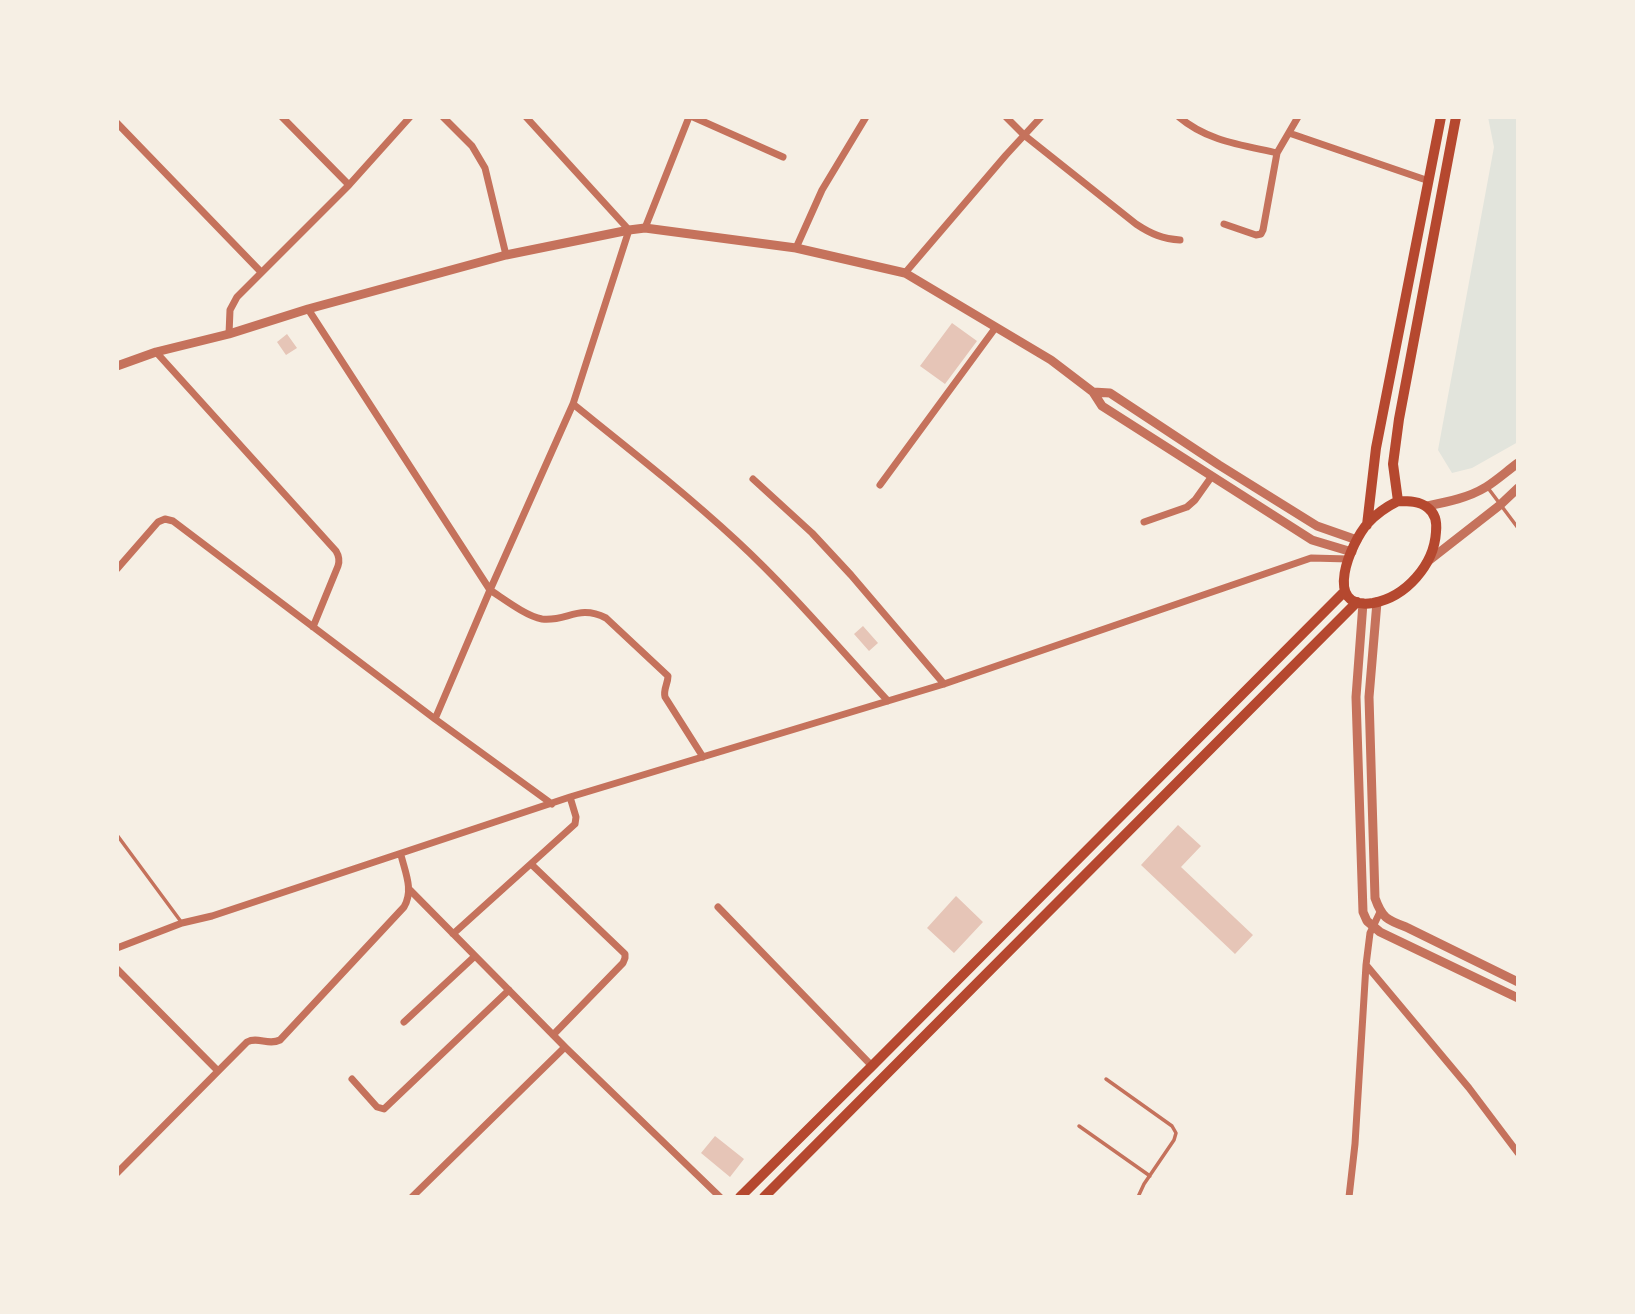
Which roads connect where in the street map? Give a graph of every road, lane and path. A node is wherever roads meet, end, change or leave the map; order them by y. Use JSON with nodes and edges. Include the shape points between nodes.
{"nodes":[{"id":1,"x":282,"y":117,"type":"edge"},
{"id":2,"x":410,"y":117,"type":"edge"},
{"id":3,"x":443,"y":117,"type":"edge"},
{"id":4,"x":526,"y":117,"type":"edge"},
{"id":5,"x":691,"y":117,"type":"edge"},
{"id":6,"x":866,"y":117,"type":"edge"},
{"id":7,"x":1006,"y":117,"type":"edge"},
{"id":8,"x":1041,"y":117,"type":"edge"},
{"id":9,"x":1179,"y":117,"type":"edge"},
{"id":10,"x":1298,"y":117,"type":"edge"},
{"id":11,"x":1441,"y":117,"type":"edge"},
{"id":12,"x":1456,"y":117,"type":"edge"},
{"id":13,"x":117,"y":123,"type":"edge"},
{"id":14,"x":1289,"y":133,"type":"junction"},
{"id":15,"x":1024,"y":135,"type":"junction"},
{"id":16,"x":1277,"y":153,"type":"junction"},
{"id":17,"x":783,"y":157,"type":"dead end"},
{"id":18,"x":1429,"y":181,"type":"junction"},
{"id":19,"x":349,"y":186,"type":"junction"},
{"id":20,"x":1224,"y":225,"type":"dead end"},
{"id":21,"x":645,"y":228,"type":"junction"},
{"id":22,"x":629,"y":230,"type":"junction"},
{"id":23,"x":1180,"y":240,"type":"dead end"},
{"id":24,"x":796,"y":248,"type":"junction"},
{"id":25,"x":506,"y":255,"type":"junction"},
{"id":26,"x":261,"y":272,"type":"junction"},
{"id":27,"x":905,"y":273,"type":"junction"},
{"id":28,"x":308,"y":309,"type":"junction"},
{"id":29,"x":996,"y":327,"type":"junction"},
{"id":30,"x":229,"y":334,"type":"junction"},
{"id":31,"x":156,"y":352,"type":"junction"},
{"id":32,"x":117,"y":366,"type":"edge"},
{"id":33,"x":1093,"y":391,"type":"junction"},
{"id":34,"x":573,"y":404,"type":"junction"},
{"id":35,"x":1518,"y":463,"type":"edge"},
{"id":36,"x":1212,"y":476,"type":"junction"},
{"id":37,"x":753,"y":479,"type":"dead end"},
{"id":38,"x":880,"y":485,"type":"dead end"},
{"id":39,"x":1487,"y":487,"type":"junction"},
{"id":40,"x":1518,"y":488,"type":"edge"},
{"id":41,"x":1398,"y":501,"type":"junction"},
{"id":42,"x":1500,"y":505,"type":"junction"},
{"id":43,"x":1427,"y":506,"type":"junction"},
{"id":44,"x":1144,"y":522,"type":"dead end"},
{"id":45,"x":1367,"y":524,"type":"junction"},
{"id":46,"x":1518,"y":528,"type":"edge"},
{"id":47,"x":1357,"y":540,"type":"junction"},
{"id":48,"x":1350,"y":555,"type":"junction"},
{"id":49,"x":1426,"y":563,"type":"junction"},
{"id":50,"x":117,"y":569,"type":"edge"},
{"id":51,"x":489,"y":590,"type":"junction"},
{"id":52,"x":1345,"y":591,"type":"junction"},
{"id":53,"x":1377,"y":601,"type":"junction"},
{"id":54,"x":1360,"y":603,"type":"junction"},
{"id":55,"x":313,"y":627,"type":"junction"},
{"id":56,"x":944,"y":684,"type":"junction"},
{"id":57,"x":888,"y":701,"type":"junction"},
{"id":58,"x":435,"y":719,"type":"junction"},
{"id":59,"x":703,"y":757,"type":"junction"},
{"id":60,"x":570,"y":797,"type":"junction"},
{"id":61,"x":552,"y":803,"type":"junction"},
{"id":62,"x":117,"y":835,"type":"edge"},
{"id":63,"x":401,"y":855,"type":"junction"},
{"id":64,"x":530,"y":864,"type":"junction"},
{"id":65,"x":410,"y":890,"type":"junction"},
{"id":66,"x":718,"y":907,"type":"dead end"},
{"id":67,"x":1380,"y":912,"type":"junction"},
{"id":68,"x":182,"y":923,"type":"junction"},
{"id":69,"x":1373,"y":926,"type":"junction"},
{"id":70,"x":453,"y":934,"type":"junction"},
{"id":71,"x":117,"y":948,"type":"edge"},
{"id":72,"x":475,"y":956,"type":"junction"},
{"id":73,"x":1366,"y":965,"type":"junction"},
{"id":74,"x":117,"y":969,"type":"edge"},
{"id":75,"x":1518,"y":982,"type":"edge"},
{"id":76,"x":509,"y":990,"type":"junction"},
{"id":77,"x":1518,"y":998,"type":"edge"},
{"id":78,"x":404,"y":1022,"type":"dead end"},
{"id":79,"x":553,"y":1035,"type":"junction"},
{"id":80,"x":565,"y":1047,"type":"junction"},
{"id":81,"x":872,"y":1066,"type":"junction"},
{"id":82,"x":218,"y":1071,"type":"junction"},
{"id":83,"x":352,"y":1079,"type":"dead end"},
{"id":84,"x":1106,"y":1079,"type":"dead end"},
{"id":85,"x":1079,"y":1126,"type":"dead end"},
{"id":86,"x":1518,"y":1153,"type":"edge"},
{"id":87,"x":117,"y":1173,"type":"edge"},
{"id":88,"x":1150,"y":1176,"type":"junction"},
{"id":89,"x":412,"y":1197,"type":"edge"},
{"id":90,"x":720,"y":1197,"type":"edge"},
{"id":91,"x":740,"y":1197,"type":"edge"},
{"id":92,"x":764,"y":1197,"type":"edge"},
{"id":93,"x":1138,"y":1197,"type":"edge"},
{"id":94,"x":1349,"y":1197,"type":"edge"}],
"edges":[{"from":1,"to":19,"type":"street"},
{"from":2,"to":19,"type":"street"},
{"from":3,"to":25,"type":"street","via":[[472,146],[485,168]]},
{"from":4,"to":22,"type":"street"},
{"from":5,"to":17,"type":"street"},
{"from":5,"to":21,"type":"street"},
{"from":6,"to":24,"type":"street","via":[[822,190]]},
{"from":7,"to":15,"type":"street"},
{"from":8,"to":15,"type":"street"},
{"from":9,"to":16,"type":"street","via":[[1210,137]]},
{"from":10,"to":14,"type":"street"},
{"from":11,"to":18,"type":"main road"},
{"from":12,"to":41,"type":"main road","via":[[1399,418],[1393,464]]},
{"from":13,"to":26,"type":"street"},
{"from":14,"to":16,"type":"street"},
{"from":14,"to":18,"type":"street"},
{"from":15,"to":23,"type":"street","via":[[1143,229]]},
{"from":15,"to":27,"type":"street"},
{"from":16,"to":20,"type":"street","via":[[1261,233]]},
{"from":18,"to":45,"type":"main road","via":[[1376,448]]},
{"from":19,"to":26,"type":"street"},
{"from":21,"to":22,"type":"street"},
{"from":21,"to":24,"type":"street"},
{"from":22,"to":25,"type":"street"},
{"from":22,"to":34,"type":"street"},
{"from":24,"to":27,"type":"street"},
{"from":25,"to":28,"type":"street"},
{"from":26,"to":30,"type":"street","via":[[230,310]]},
{"from":27,"to":29,"type":"street"},
{"from":28,"to":30,"type":"street"},
{"from":28,"to":51,"type":"street"},
{"from":29,"to":33,"type":"street"},
{"from":29,"to":38,"type":"street"},
{"from":30,"to":31,"type":"street"},
{"from":31,"to":32,"type":"street"},
{"from":31,"to":55,"type":"street","via":[[336,551],[340,561]]},
{"from":33,"to":36,"type":"street","via":[[1102,406]]},
{"from":33,"to":47,"type":"street","via":[[1110,393],[1317,526]]},
{"from":34,"to":51,"type":"street"},
{"from":34,"to":57,"type":"street","via":[[739,543]]},
{"from":35,"to":39,"type":"street"},
{"from":36,"to":44,"type":"street","via":[[1187,507]]},
{"from":36,"to":48,"type":"street","via":[[1312,540]]},
{"from":37,"to":56,"type":"street","via":[[813,533]]},
{"from":39,"to":42,"type":"lane"},
{"from":39,"to":43,"type":"street","via":[[1452,502]]},
{"from":40,"to":42,"type":"street"},
{"from":41,"to":43,"type":"main road"},
{"from":41,"to":45,"type":"main road","via":[[1384,507]]},
{"from":42,"to":46,"type":"lane"},
{"from":42,"to":49,"type":"street"},
{"from":43,"to":49,"type":"main road","via":[[1437,524]]},
{"from":45,"to":47,"type":"main road"},
{"from":47,"to":48,"type":"main road"},
{"from":48,"to":52,"type":"main road","via":[[1344,572]]},
{"from":48,"to":56,"type":"street","via":[[1311,558]]},
{"from":49,"to":53,"type":"main road","via":[[1404,589]]},
{"from":50,"to":55,"type":"street","via":[[158,522],[173,521]]},
{"from":51,"to":58,"type":"street"},
{"from":51,"to":59,"type":"street","via":[[542,619],[587,611],[606,618],[668,676],[665,697]]},
{"from":52,"to":54,"type":"main road"},
{"from":52,"to":81,"type":"main road"},
{"from":53,"to":54,"type":"main road"},
{"from":53,"to":67,"type":"street","via":[[1369,697],[1375,898]]},
{"from":54,"to":69,"type":"street","via":[[1356,696],[1363,912]]},
{"from":54,"to":92,"type":"main road"},
{"from":55,"to":58,"type":"street"},
{"from":56,"to":57,"type":"street"},
{"from":57,"to":59,"type":"street"},
{"from":58,"to":61,"type":"street"},
{"from":59,"to":60,"type":"street"},
{"from":60,"to":61,"type":"street"},
{"from":60,"to":64,"type":"street","via":[[575,824]]},
{"from":61,"to":63,"type":"street"},
{"from":62,"to":68,"type":"lane"},
{"from":63,"to":65,"type":"street"},
{"from":63,"to":68,"type":"street"},
{"from":64,"to":70,"type":"street"},
{"from":64,"to":79,"type":"street","via":[[625,954],[623,964]]},
{"from":65,"to":70,"type":"street"},
{"from":65,"to":82,"type":"street","via":[[404,907],[280,1040],[247,1042]]},
{"from":66,"to":81,"type":"street"},
{"from":67,"to":69,"type":"street"},
{"from":67,"to":75,"type":"street"},
{"from":68,"to":71,"type":"street"},
{"from":69,"to":73,"type":"street"},
{"from":69,"to":77,"type":"street"},
{"from":70,"to":72,"type":"street"},
{"from":72,"to":76,"type":"street"},
{"from":72,"to":78,"type":"street"},
{"from":73,"to":86,"type":"street"},
{"from":73,"to":94,"type":"street"},
{"from":74,"to":82,"type":"street"},
{"from":76,"to":79,"type":"street"},
{"from":76,"to":83,"type":"street","via":[[384,1109]]},
{"from":79,"to":80,"type":"street"},
{"from":80,"to":89,"type":"street"},
{"from":80,"to":90,"type":"street"},
{"from":81,"to":91,"type":"main road"},
{"from":82,"to":87,"type":"street"},
{"from":84,"to":88,"type":"lane","via":[[1172,1126],[1174,1140]]},
{"from":85,"to":88,"type":"lane"},
{"from":88,"to":93,"type":"lane"}]}
